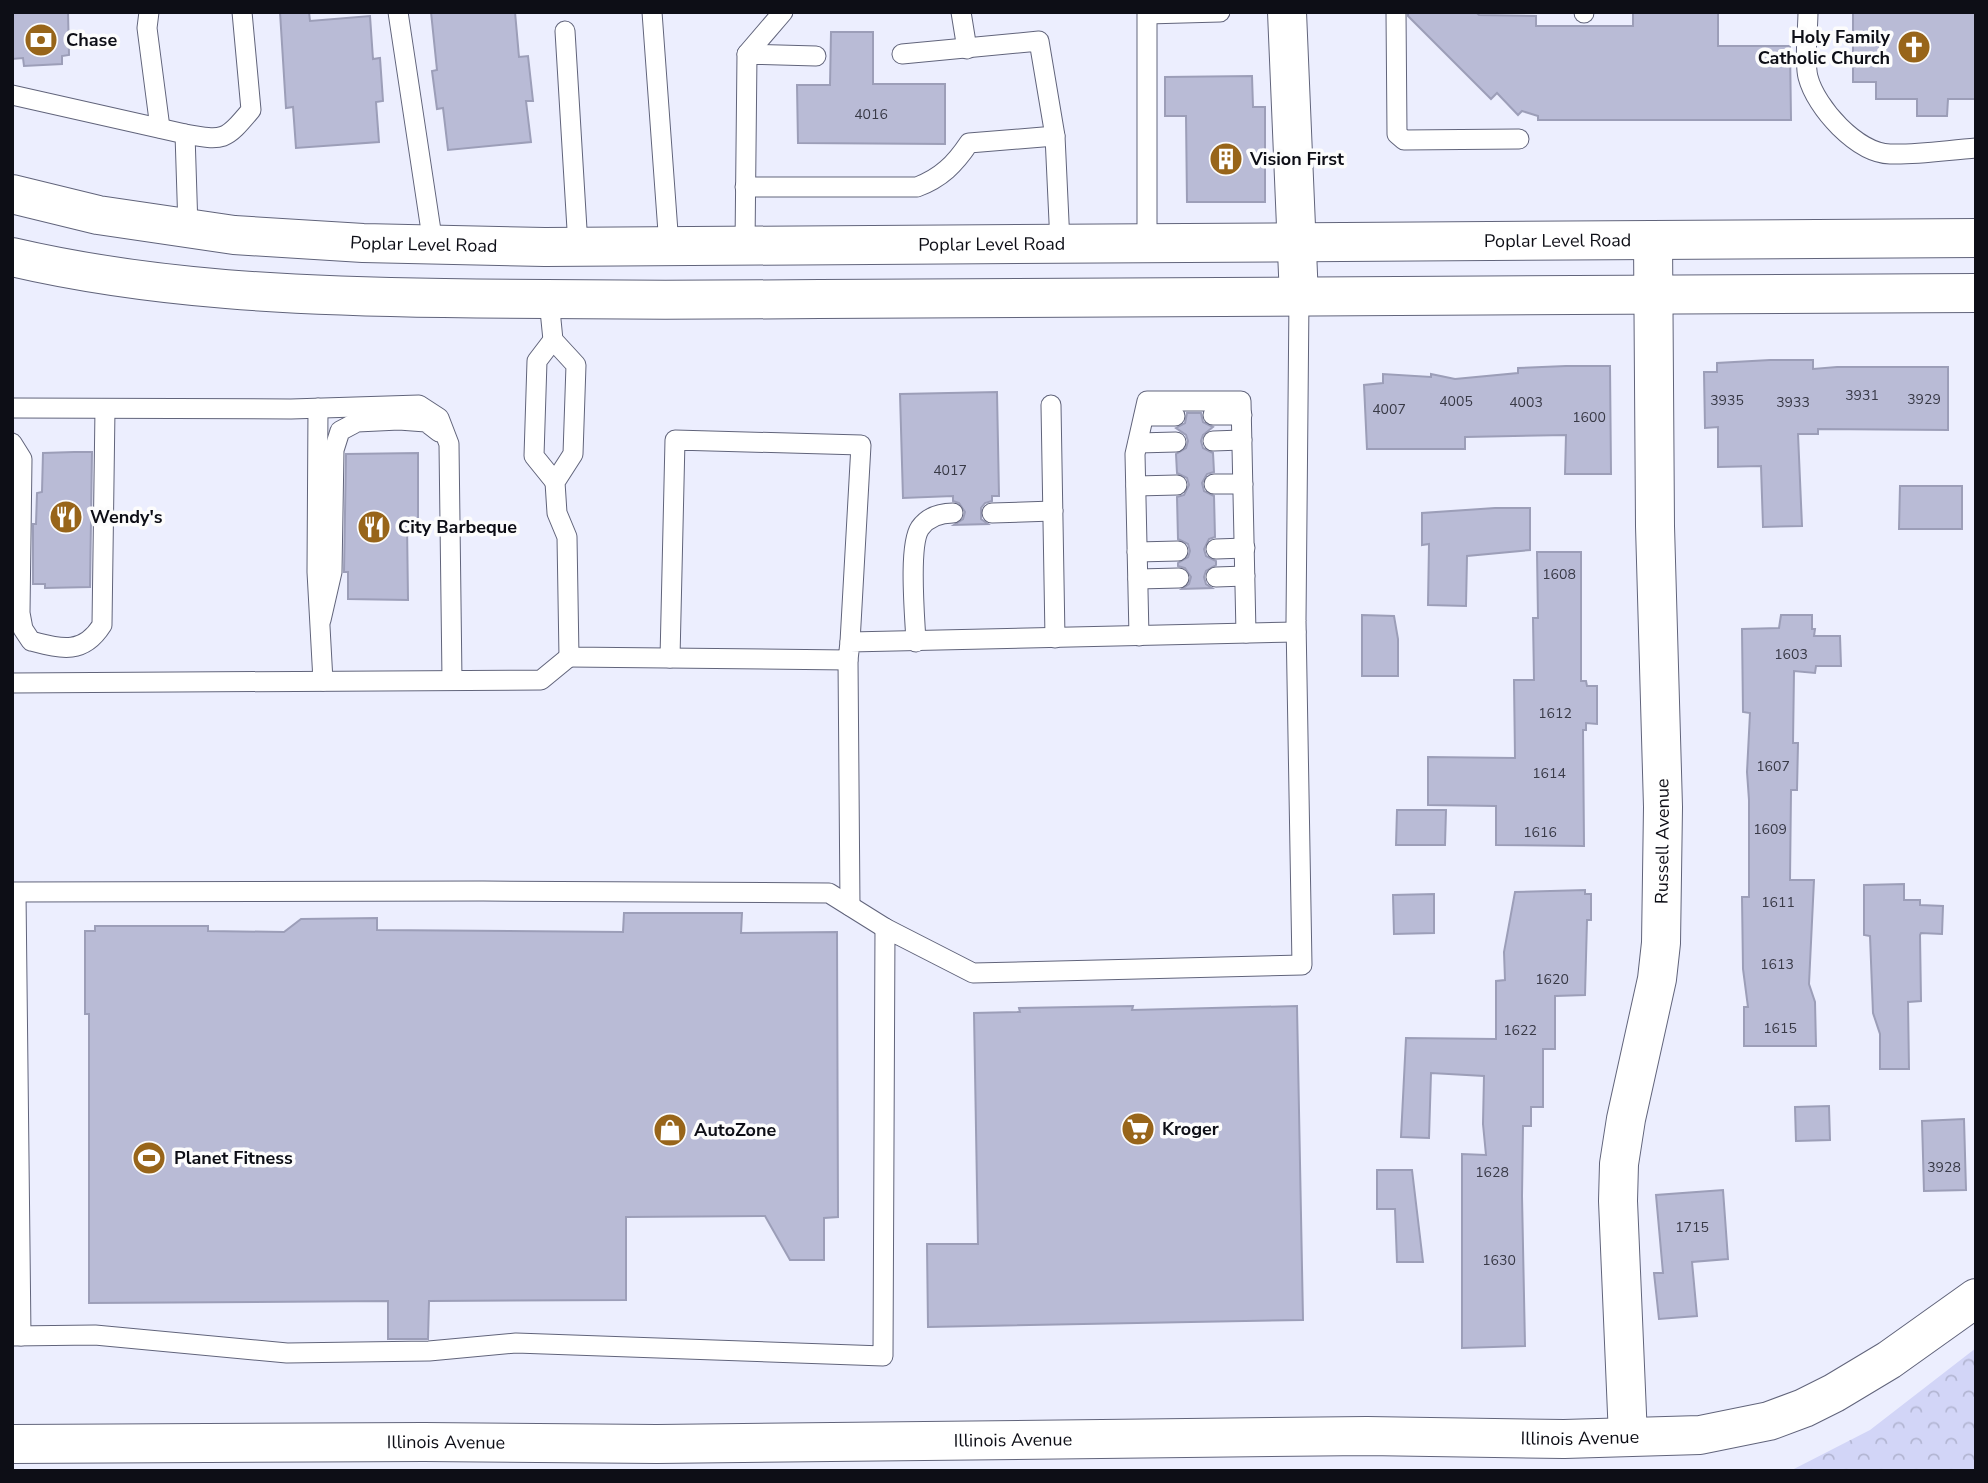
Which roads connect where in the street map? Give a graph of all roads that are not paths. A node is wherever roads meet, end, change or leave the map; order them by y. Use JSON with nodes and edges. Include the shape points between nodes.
{"nodes":[{"id":1,"x":149,"y":12,"type":"edge"},
{"id":2,"x":242,"y":12,"type":"edge"},
{"id":3,"x":398,"y":12,"type":"edge"},
{"id":4,"x":652,"y":12,"type":"edge"},
{"id":5,"x":783,"y":12,"type":"edge"},
{"id":6,"x":961,"y":12,"type":"edge"},
{"id":7,"x":1220,"y":12,"type":"edge"},
{"id":8,"x":1287,"y":12,"type":"edge"},
{"id":9,"x":1396,"y":12,"type":"edge"},
{"id":10,"x":1808,"y":12,"type":"edge"},
{"id":11,"x":565,"y":31,"type":"dead end"},
{"id":12,"x":967,"y":49,"type":"junction"},
{"id":13,"x":747,"y":54,"type":"junction"},
{"id":14,"x":902,"y":54,"type":"dead end"},
{"id":15,"x":816,"y":56,"type":"dead end"},
{"id":16,"x":12,"y":95,"type":"edge"},
{"id":17,"x":160,"y":128,"type":"junction"},
{"id":18,"x":185,"y":134,"type":"junction"},
{"id":19,"x":1055,"y":136,"type":"junction"},
{"id":20,"x":1519,"y":139,"type":"dead end"},
{"id":21,"x":1976,"y":148,"type":"edge"},
{"id":22,"x":746,"y":187,"type":"junction"},
{"id":23,"x":12,"y":194,"type":"edge"},
{"id":24,"x":188,"y":228,"type":"junction"},
{"id":25,"x":1976,"y":238,"type":"edge"},
{"id":26,"x":1653,"y":240,"type":"junction"},
{"id":27,"x":1295,"y":242,"type":"junction"},
{"id":28,"x":1060,"y":243,"type":"junction"},
{"id":29,"x":1147,"y":243,"type":"junction"},
{"id":30,"x":433,"y":244,"type":"junction"},
{"id":31,"x":562,"y":246,"type":"junction"},
{"id":32,"x":670,"y":246,"type":"junction"},
{"id":33,"x":745,"y":246,"type":"junction"},
{"id":34,"x":12,"y":257,"type":"edge"},
{"id":35,"x":1976,"y":293,"type":"edge"},
{"id":36,"x":1654,"y":296,"type":"junction"},
{"id":37,"x":1299,"y":298,"type":"junction"},
{"id":38,"x":549,"y":300,"type":"junction"},
{"id":39,"x":553,"y":340,"type":"junction"},
{"id":40,"x":1052,"y":405,"type":"dead end"},
{"id":41,"x":12,"y":408,"type":"edge"},
{"id":42,"x":318,"y":408,"type":"junction"},
{"id":43,"x":105,"y":409,"type":"junction"},
{"id":44,"x":1213,"y":415,"type":"dead end"},
{"id":45,"x":1242,"y":415,"type":"junction"},
{"id":46,"x":1144,"y":416,"type":"junction"},
{"id":47,"x":1175,"y":416,"type":"dead end"},
{"id":48,"x":1242,"y":440,"type":"junction"},
{"id":49,"x":1213,"y":441,"type":"dead end"},
{"id":50,"x":1176,"y":442,"type":"dead end"},
{"id":51,"x":12,"y":443,"type":"edge"},
{"id":52,"x":1138,"y":443,"type":"junction"},
{"id":53,"x":449,"y":444,"type":"junction"},
{"id":54,"x":555,"y":482,"type":"junction"},
{"id":55,"x":1214,"y":484,"type":"dead end"},
{"id":56,"x":1243,"y":484,"type":"junction"},
{"id":57,"x":1177,"y":485,"type":"dead end"},
{"id":58,"x":1136,"y":486,"type":"junction"},
{"id":59,"x":1053,"y":511,"type":"junction"},
{"id":60,"x":953,"y":513,"type":"dead end"},
{"id":61,"x":992,"y":513,"type":"dead end"},
{"id":62,"x":1245,"y":548,"type":"junction"},
{"id":63,"x":1216,"y":549,"type":"dead end"},
{"id":64,"x":1178,"y":551,"type":"dead end"},
{"id":65,"x":1137,"y":552,"type":"junction"},
{"id":66,"x":1245,"y":576,"type":"junction"},
{"id":67,"x":1216,"y":577,"type":"dead end"},
{"id":68,"x":1179,"y":578,"type":"dead end"},
{"id":69,"x":1138,"y":579,"type":"junction"},
{"id":70,"x":321,"y":620,"type":"junction"},
{"id":71,"x":1296,"y":632,"type":"junction"},
{"id":72,"x":1247,"y":633,"type":"junction"},
{"id":73,"x":1139,"y":636,"type":"junction"},
{"id":74,"x":1055,"y":638,"type":"junction"},
{"id":75,"x":916,"y":642,"type":"junction"},
{"id":76,"x":849,"y":651,"type":"junction"},
{"id":77,"x":569,"y":657,"type":"junction"},
{"id":78,"x":670,"y":658,"type":"junction"},
{"id":79,"x":452,"y":680,"type":"junction"},
{"id":80,"x":323,"y":681,"type":"junction"},
{"id":81,"x":12,"y":683,"type":"edge"},
{"id":82,"x":14,"y":892,"type":"edge"},
{"id":83,"x":850,"y":906,"type":"junction"},
{"id":84,"x":886,"y":928,"type":"junction"},
{"id":85,"x":1976,"y":1298,"type":"edge"},
{"id":86,"x":17,"y":1336,"type":"edge"},
{"id":87,"x":1628,"y":1437,"type":"junction"},
{"id":88,"x":12,"y":1444,"type":"edge"}],
"edges":[{"from":1,"to":17,"type":"lane","via":[[147,28]]},
{"from":2,"to":18,"type":"lane","via":[[251,110],[233,131],[215,140]]},
{"from":3,"to":30,"type":"lane"},
{"from":4,"to":32,"type":"lane"},
{"from":5,"to":13,"type":"lane"},
{"from":6,"to":12,"type":"lane"},
{"from":7,"to":29,"type":"lane","via":[[1147,14]]},
{"from":8,"to":27,"type":"main road"},
{"from":9,"to":20,"type":"lane","via":[[1398,134],[1404,140]]},
{"from":10,"to":21,"type":"lane","via":[[1808,76],[1820,102],[1849,137],[1887,154]]},
{"from":11,"to":31,"type":"lane"},
{"from":12,"to":14,"type":"lane"},
{"from":12,"to":19,"type":"lane","via":[[1039,41]]},
{"from":13,"to":15,"type":"lane"},
{"from":13,"to":22,"type":"lane"},
{"from":16,"to":17,"type":"lane"},
{"from":17,"to":18,"type":"lane"},
{"from":18,"to":24,"type":"lane"},
{"from":19,"to":22,"type":"lane","via":[[969,143],[935,180],[917,187]]},
{"from":19,"to":28,"type":"lane"},
{"from":22,"to":33,"type":"lane"},
{"from":23,"to":24,"type":"main road","name":"Poplar Level Road","via":[[98,215]]},
{"from":24,"to":30,"type":"main road","name":"Poplar Level Road","via":[[247,236]]},
{"from":25,"to":26,"type":"main road","name":"Poplar Level Road"},
{"from":26,"to":27,"type":"main road","name":"Poplar Level Road"},
{"from":26,"to":36,"type":"main road","name":"Russell Avenue"},
{"from":27,"to":29,"type":"main road","name":"Poplar Level Road"},
{"from":27,"to":37,"type":"main road"},
{"from":28,"to":29,"type":"main road","name":"Poplar Level Road"},
{"from":28,"to":33,"type":"main road","name":"Poplar Level Road"},
{"from":30,"to":31,"type":"main road","name":"Poplar Level Road"},
{"from":31,"to":32,"type":"main road","name":"Poplar Level Road"},
{"from":31,"to":38,"type":"main road"},
{"from":32,"to":33,"type":"main road","name":"Poplar Level Road"},
{"from":34,"to":38,"type":"main road","via":[[63,269],[201,288],[330,297]]},
{"from":35,"to":36,"type":"main road"},
{"from":36,"to":37,"type":"main road"},
{"from":36,"to":87,"type":"main road","name":"Russell Avenue","via":[[1661,943],[1619,1164]]},
{"from":37,"to":38,"type":"main road"},
{"from":37,"to":71,"type":"lane"},
{"from":38,"to":39,"type":"lane"},
{"from":39,"to":54,"type":"lane","via":[[537,361],[534,456]]},
{"from":39,"to":54,"type":"lane","via":[[576,365],[573,454]]},
{"from":40,"to":59,"type":"lane"},
{"from":41,"to":43,"type":"lane"},
{"from":42,"to":43,"type":"lane"},
{"from":42,"to":53,"type":"lane","via":[[419,405],[439,418]]},
{"from":42,"to":70,"type":"lane"},
{"from":43,"to":51,"type":"lane","via":[[102,625],[83,646],[31,641],[23,629],[22,459]]},
{"from":44,"to":45,"type":"lane"},
{"from":45,"to":46,"type":"lane","via":[[1241,401],[1147,401]]},
{"from":45,"to":48,"type":"lane"},
{"from":46,"to":47,"type":"lane"},
{"from":46,"to":52,"type":"lane"},
{"from":48,"to":49,"type":"lane"},
{"from":48,"to":56,"type":"lane"},
{"from":50,"to":52,"type":"lane"},
{"from":52,"to":58,"type":"lane"},
{"from":53,"to":70,"type":"lane","via":[[426,422],[357,422],[340,432],[334,450],[332,572]]},
{"from":53,"to":79,"type":"lane"},
{"from":54,"to":77,"type":"lane","via":[[557,513],[567,537]]},
{"from":55,"to":56,"type":"lane"},
{"from":56,"to":62,"type":"lane"},
{"from":57,"to":58,"type":"lane"},
{"from":58,"to":65,"type":"lane"},
{"from":59,"to":61,"type":"lane"},
{"from":59,"to":74,"type":"lane"},
{"from":60,"to":75,"type":"lane","via":[[941,513],[919,529],[914,548]]},
{"from":62,"to":63,"type":"lane"},
{"from":62,"to":66,"type":"lane"},
{"from":64,"to":65,"type":"lane"},
{"from":65,"to":69,"type":"lane"},
{"from":66,"to":67,"type":"lane"},
{"from":66,"to":72,"type":"lane"},
{"from":68,"to":69,"type":"lane"},
{"from":69,"to":73,"type":"lane"},
{"from":70,"to":80,"type":"lane"},
{"from":71,"to":72,"type":"lane"},
{"from":71,"to":84,"type":"lane","via":[[1302,965],[973,973]]},
{"from":72,"to":73,"type":"lane"},
{"from":73,"to":74,"type":"lane"},
{"from":74,"to":75,"type":"lane"},
{"from":75,"to":76,"type":"lane"},
{"from":76,"to":78,"type":"lane"},
{"from":76,"to":78,"type":"lane","via":[[860,445],[675,440]]},
{"from":76,"to":83,"type":"lane"},
{"from":77,"to":78,"type":"lane"},
{"from":77,"to":79,"type":"lane","via":[[541,680]]},
{"from":79,"to":80,"type":"lane"},
{"from":80,"to":81,"type":"lane"},
{"from":82,"to":83,"type":"lane","via":[[829,893]]},
{"from":82,"to":86,"type":"lane"},
{"from":83,"to":84,"type":"lane"},
{"from":84,"to":86,"type":"lane","via":[[883,1356],[516,1343],[429,1351],[287,1353],[95,1335]]},
{"from":85,"to":87,"type":"main road","name":"Illinois Avenue","via":[[1889,1360],[1804,1408],[1730,1431]]},
{"from":87,"to":88,"type":"main road","name":"Illinois Avenue"}]}
